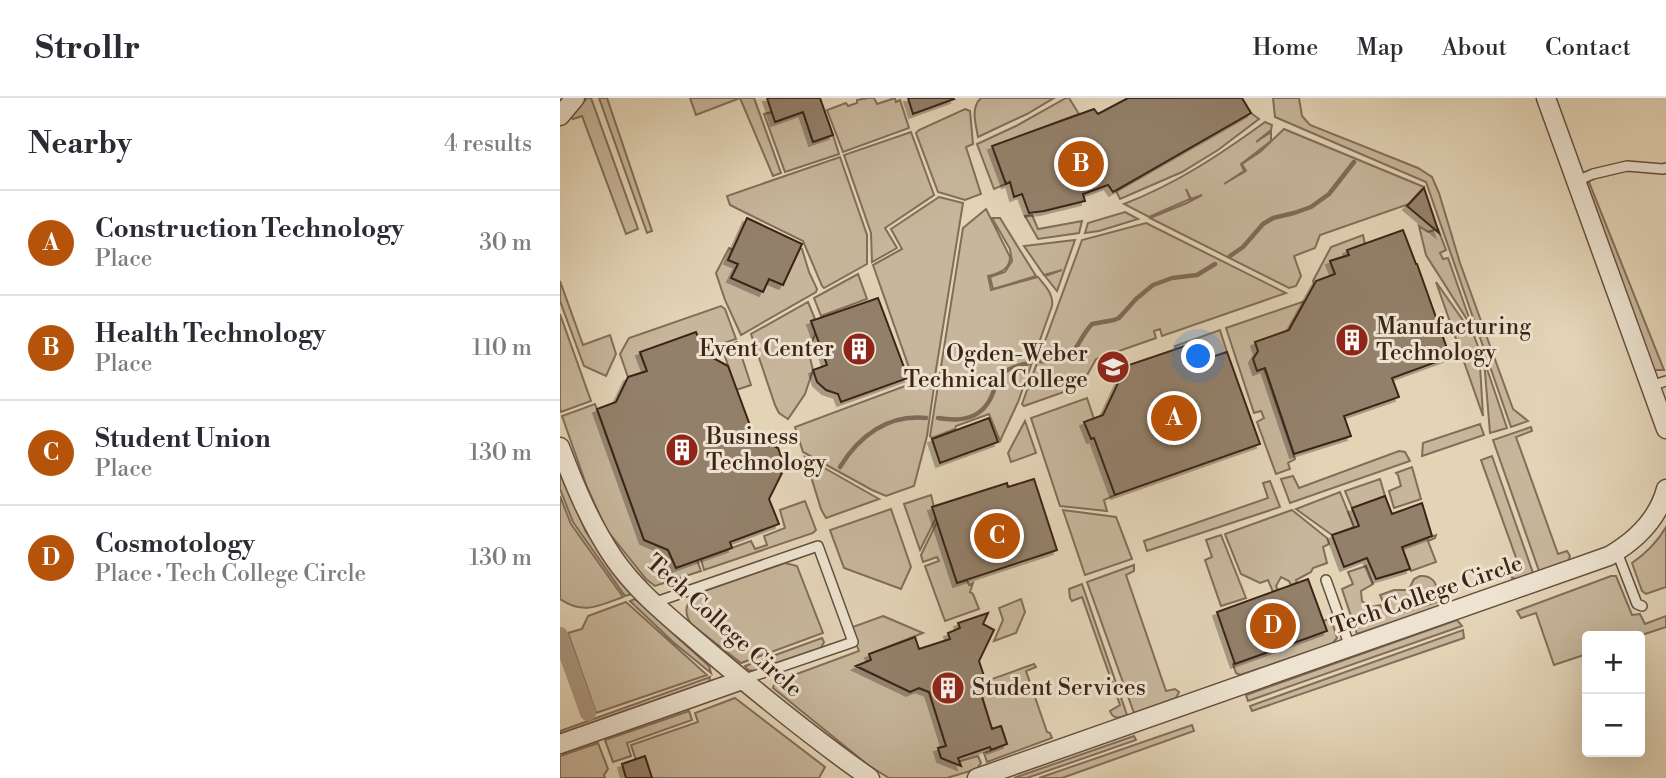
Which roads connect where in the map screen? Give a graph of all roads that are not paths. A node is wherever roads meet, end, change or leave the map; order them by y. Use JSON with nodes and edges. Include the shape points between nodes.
{"nodes":[{"id":1,"x":575,"y":98,"type":"edge"},
{"id":2,"x":1546,"y":98,"type":"edge"},
{"id":3,"x":560,"y":116,"type":"edge"},
{"id":4,"x":1665,"y":170,"type":"edge"},
{"id":5,"x":1577,"y":181,"type":"junction"},
{"id":6,"x":1659,"y":383,"type":"edge"},
{"id":7,"x":1666,"y":429,"type":"edge"},
{"id":8,"x":560,"y":447,"type":"edge"},
{"id":9,"x":1666,"y":489,"type":"edge"},
{"id":10,"x":1617,"y":552,"type":"junction"},
{"id":11,"x":1326,"y":580,"type":"dead end"},
{"id":12,"x":653,"y":603,"type":"junction"},
{"id":13,"x":1642,"y":606,"type":"dead end"},
{"id":14,"x":1350,"y":648,"type":"junction"},
{"id":15,"x":742,"y":680,"type":"junction"},
{"id":16,"x":560,"y":744,"type":"edge"},
{"id":17,"x":870,"y":778,"type":"edge"},
{"id":18,"x":977,"y":778,"type":"edge"}],
"edges":[{"from":1,"to":3,"type":"street"},
{"from":2,"to":5,"type":"street"},
{"from":4,"to":5,"type":"lane","via":[[1627,166]]},
{"from":5,"to":6,"type":"street"},
{"from":6,"to":7,"type":"street"},
{"from":8,"to":12,"type":"street","name":"Tech College Circle","via":[[585,508],[613,557]]},
{"from":9,"to":10,"type":"street","name":"Tech College Circle","via":[[1651,521]]},
{"from":10,"to":13,"type":"lane","via":[[1637,604]]},
{"from":10,"to":14,"type":"street","name":"Tech College Circle"},
{"from":11,"to":14,"type":"lane"},
{"from":12,"to":15,"type":"street","name":"Tech College Circle"},
{"from":12,"to":15,"type":"lane","via":[[818,546],[853,642]]},
{"from":14,"to":18,"type":"street","name":"Tech College Circle"},
{"from":15,"to":16,"type":"street"},
{"from":15,"to":17,"type":"street","name":"Tech College Circle"}]}
